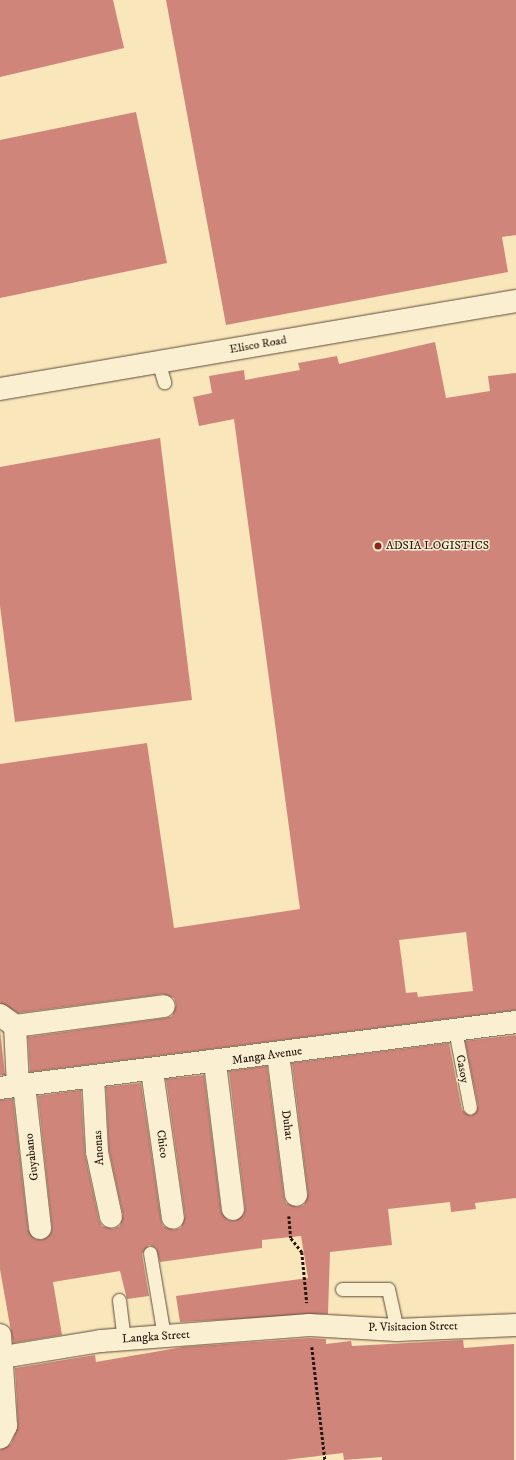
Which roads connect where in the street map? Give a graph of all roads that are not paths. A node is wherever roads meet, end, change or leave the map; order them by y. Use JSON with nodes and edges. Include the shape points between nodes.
{"nodes":[{"id":1,"x":516,"y":301,"type":"edge"},
{"id":2,"x":0,"y":389,"type":"edge"},
{"id":3,"x":164,"y":1006,"type":"dead end"},
{"id":4,"x":7,"y":1020,"type":"edge"},
{"id":5,"x":516,"y":1022,"type":"edge"},
{"id":6,"x":455,"y":1030,"type":"junction"},
{"id":7,"x":278,"y":1054,"type":"junction"},
{"id":8,"x":216,"y":1063,"type":"junction"},
{"id":9,"x":152,"y":1071,"type":"junction"},
{"id":10,"x":93,"y":1077,"type":"junction"},
{"id":11,"x":14,"y":1086,"type":"edge"},
{"id":12,"x":470,"y":1108,"type":"dead end"},
{"id":13,"x":292,"y":1204,"type":"road end"},
{"id":14,"x":233,"y":1209,"type":"dead end"},
{"id":15,"x":111,"y":1217,"type":"dead end"},
{"id":16,"x":173,"y":1218,"type":"dead end"},
{"id":17,"x":40,"y":1228,"type":"dead end"},
{"id":18,"x":150,"y":1253,"type":"dead end"},
{"id":19,"x":342,"y":1289,"type":"dead end"},
{"id":20,"x":119,"y":1300,"type":"dead end"},
{"id":21,"x":309,"y":1325,"type":"joint"},
{"id":22,"x":516,"y":1325,"type":"edge"},
{"id":23,"x":397,"y":1330,"type":"junction"},
{"id":24,"x":0,"y":1335,"type":"edge"},
{"id":25,"x":164,"y":1336,"type":"junction"},
{"id":26,"x":124,"y":1339,"type":"junction"},
{"id":27,"x":3,"y":1357,"type":"junction"},
{"id":28,"x":0,"y":1438,"type":"edge"}],
"edges":[{"from":1,"to":2,"type":"street","name":"Elisco Road","via":[[161,373]]},
{"from":3,"to":4,"type":"street"},
{"from":4,"to":11,"type":"street"},
{"from":5,"to":6,"type":"street","name":"Manga Avenue"},
{"from":6,"to":7,"type":"street","name":"Manga Avenue"},
{"from":6,"to":12,"type":"lane","name":"Casoy"},
{"from":7,"to":8,"type":"street","name":"Manga Avenue"},
{"from":7,"to":13,"type":"street","name":"Duhat"},
{"from":8,"to":9,"type":"street","name":"Manga Avenue"},
{"from":8,"to":14,"type":"street"},
{"from":9,"to":10,"type":"street","name":"Manga Avenue"},
{"from":9,"to":16,"type":"street","name":"Chico"},
{"from":10,"to":11,"type":"street","name":"Manga Avenue"},
{"from":10,"to":15,"type":"street","name":"Anonas","via":[[97,1152]]},
{"from":11,"to":17,"type":"street","name":"Guyabano"},
{"from":18,"to":25,"type":"lane"},
{"from":19,"to":23,"type":"lane","via":[[388,1289]]},
{"from":20,"to":26,"type":"lane"},
{"from":21,"to":23,"type":"street","name":"P. Visitacion Street"},
{"from":21,"to":25,"type":"street","name":"Langka Street"},
{"from":22,"to":23,"type":"street","name":"P. Visitacion Street"},
{"from":24,"to":27,"type":"street"},
{"from":25,"to":26,"type":"street","name":"Langka Street"},
{"from":26,"to":27,"type":"street","name":"Langka Street"},
{"from":27,"to":28,"type":"street","via":[[6,1426]]}]}
